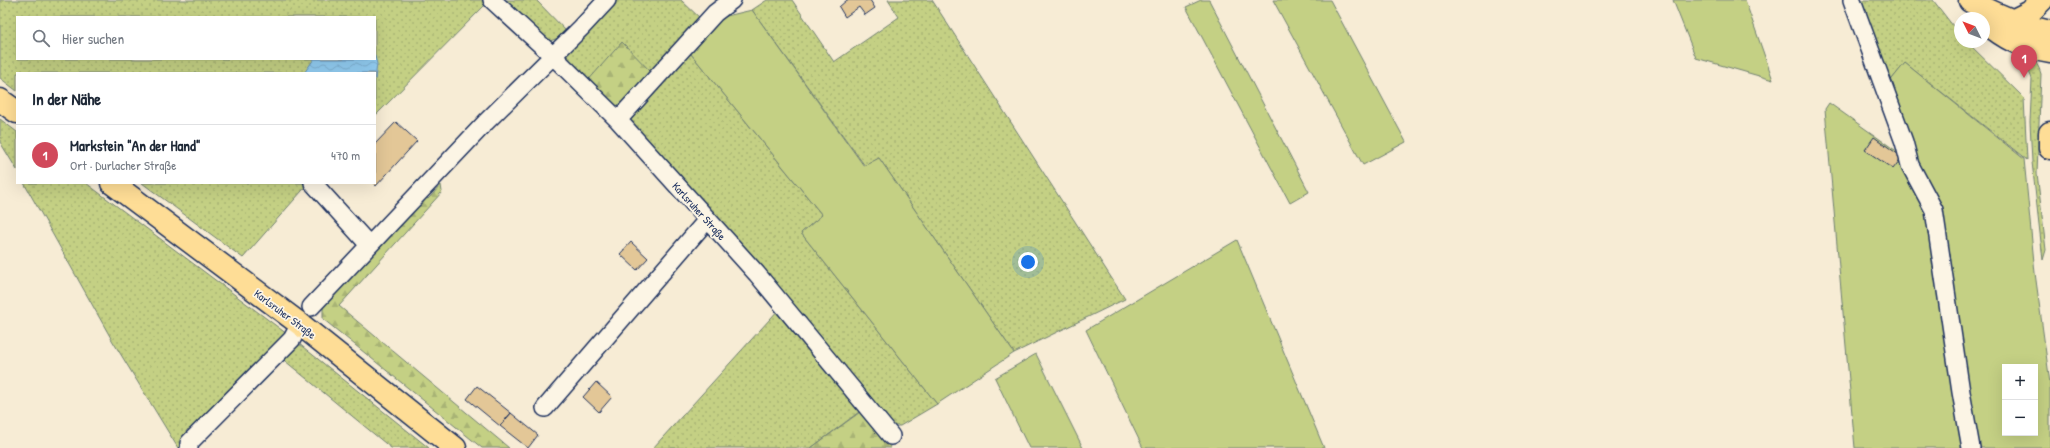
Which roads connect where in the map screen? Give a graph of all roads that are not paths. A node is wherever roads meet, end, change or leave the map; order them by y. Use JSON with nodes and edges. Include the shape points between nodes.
{"nodes":[{"id":1,"x":492,"y":0,"type":"edge"},
{"id":2,"x":607,"y":0,"type":"edge"},
{"id":3,"x":732,"y":0,"type":"edge"},
{"id":4,"x":1852,"y":0,"type":"edge"},
{"id":5,"x":2042,"y":0,"type":"edge"},
{"id":6,"x":1973,"y":6,"type":"edge"},
{"id":7,"x":2012,"y":21,"type":"junction"},
{"id":8,"x":1990,"y":25,"type":"edge"},
{"id":9,"x":2050,"y":32,"type":"edge"},
{"id":10,"x":2050,"y":52,"type":"edge"},
{"id":11,"x":552,"y":55,"type":"junction"},
{"id":12,"x":0,"y":100,"type":"edge"},
{"id":13,"x":16,"y":111,"type":"edge"},
{"id":14,"x":618,"y":120,"type":"junction"},
{"id":15,"x":2050,"y":133,"type":"edge"},
{"id":16,"x":2050,"y":148,"type":"edge"},
{"id":17,"x":113,"y":184,"type":"edge"},
{"id":18,"x":314,"y":184,"type":"edge"},
{"id":19,"x":707,"y":220,"type":"junction"},
{"id":20,"x":369,"y":245,"type":"junction"},
{"id":21,"x":305,"y":316,"type":"junction"},
{"id":22,"x":545,"y":408,"type":"dead end"},
{"id":23,"x":891,"y":436,"type":"dead end"},
{"id":24,"x":189,"y":448,"type":"edge"},
{"id":25,"x":455,"y":448,"type":"edge"},
{"id":26,"x":1971,"y":448,"type":"edge"}],
"edges":[{"from":1,"to":11,"type":"lane","name":"Karlsruher Straße"},
{"from":2,"to":11,"type":"lane"},
{"from":3,"to":14,"type":"lane","via":[[715,13]]},
{"from":4,"to":26,"type":"lane","via":[[1910,165],[1934,210]]},
{"from":5,"to":7,"type":"main road","via":[[2030,12]]},
{"from":6,"to":7,"type":"main road"},
{"from":7,"to":9,"type":"main road"},
{"from":8,"to":10,"type":"main road","via":[[2011,41],[2027,48]]},
{"from":11,"to":14,"type":"lane","name":"Karlsruher Straße"},
{"from":11,"to":20,"type":"lane"},
{"from":12,"to":13,"type":"main road"},
{"from":14,"to":19,"type":"lane","name":"Karlsruher Straße"},
{"from":15,"to":16,"type":"main road"},
{"from":17,"to":21,"type":"main road","name":"Karlsruher Straße"},
{"from":18,"to":20,"type":"lane"},
{"from":19,"to":22,"type":"lane"},
{"from":19,"to":23,"type":"lane","name":"Karlsruher Straße","via":[[757,274]]},
{"from":20,"to":21,"type":"lane"},
{"from":21,"to":24,"type":"lane","via":[[292,339],[190,443]]},
{"from":21,"to":25,"type":"main road","name":"Karlsruher Straße"}]}
